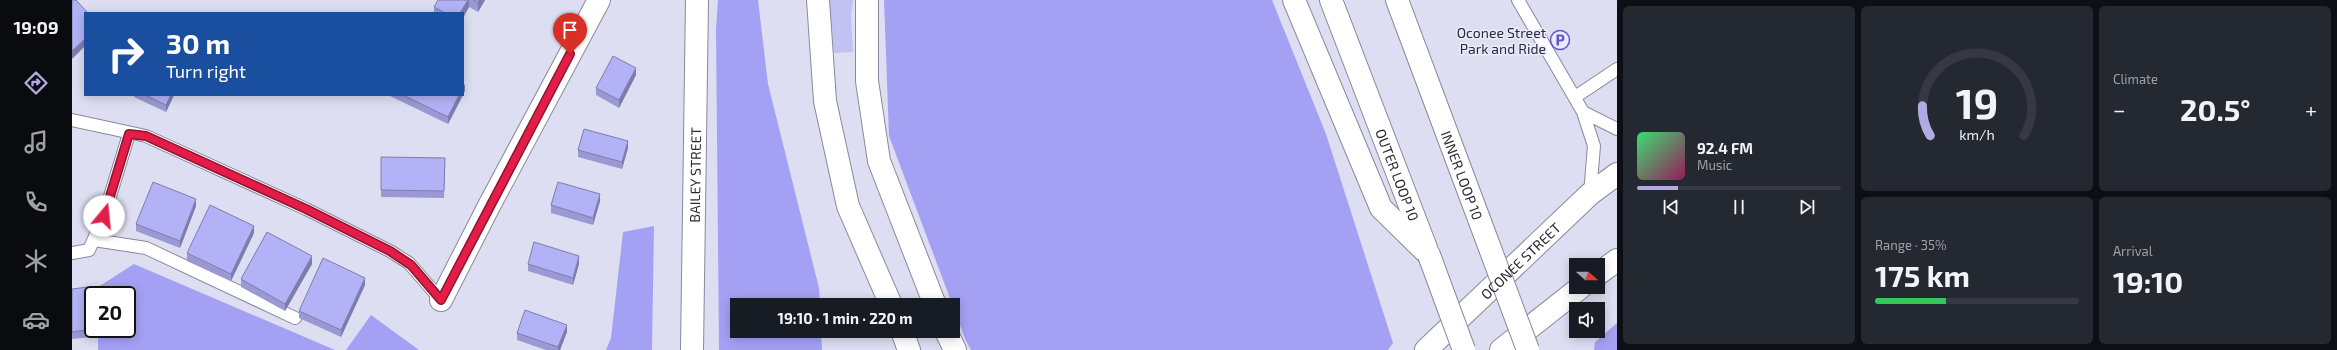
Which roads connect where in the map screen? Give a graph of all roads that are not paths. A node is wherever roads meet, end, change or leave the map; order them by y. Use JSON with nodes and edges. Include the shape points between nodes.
{"nodes":[{"id":1,"x":599,"y":0,"type":"edge"},
{"id":2,"x":697,"y":0,"type":"edge"},
{"id":3,"x":818,"y":0,"type":"edge"},
{"id":4,"x":868,"y":0,"type":"edge"},
{"id":5,"x":1294,"y":0,"type":"edge"},
{"id":6,"x":1331,"y":0,"type":"edge"},
{"id":7,"x":1518,"y":0,"type":"edge"},
{"id":8,"x":1399,"y":3,"type":"edge"},
{"id":9,"x":1617,"y":69,"type":"edge"},
{"id":10,"x":1575,"y":97,"type":"junction"},
{"id":11,"x":1583,"y":112,"type":"junction"},
{"id":12,"x":72,"y":120,"type":"edge"},
{"id":13,"x":1617,"y":129,"type":"edge"},
{"id":14,"x":129,"y":134,"type":"junction"},
{"id":15,"x":1617,"y":174,"type":"edge"},
{"id":16,"x":1590,"y":194,"type":"junction"},
{"id":17,"x":94,"y":240,"type":"junction"},
{"id":18,"x":72,"y":253,"type":"edge"},
{"id":19,"x":1429,"y":255,"type":"junction"},
{"id":20,"x":1617,"y":260,"type":"edge"},
{"id":21,"x":1605,"y":269,"type":"edge"},
{"id":22,"x":1572,"y":294,"type":"edge"},
{"id":23,"x":888,"y":298,"type":"edge"},
{"id":24,"x":931,"y":298,"type":"edge"},
{"id":25,"x":441,"y":300,"type":"joint"},
{"id":26,"x":295,"y":318,"type":"dead end"},
{"id":27,"x":905,"y":338,"type":"edge"},
{"id":28,"x":949,"y":338,"type":"edge"},
{"id":29,"x":692,"y":350,"type":"edge"},
{"id":30,"x":909,"y":350,"type":"edge"},
{"id":31,"x":955,"y":350,"type":"edge"},
{"id":32,"x":1426,"y":350,"type":"edge"},
{"id":33,"x":1464,"y":350,"type":"edge"},
{"id":34,"x":1501,"y":350,"type":"edge"},
{"id":35,"x":1528,"y":350,"type":"edge"}],
"edges":[{"from":1,"to":25,"type":"main road"},
{"from":2,"to":29,"type":"main road","name":"BAILEY STREET"},
{"from":3,"to":23,"type":"main road","via":[[825,101],[848,206]]},
{"from":4,"to":24,"type":"main road","via":[[867,81],[879,161]]},
{"from":5,"to":19,"type":"main road","via":[[1381,208]]},
{"from":6,"to":19,"type":"main road","name":"OUTER LOOP 10"},
{"from":7,"to":10,"type":"lane"},
{"from":8,"to":35,"type":"main road","name":"INNER LOOP 10","bridge":true},
{"from":9,"to":10,"type":"lane"},
{"from":10,"to":11,"type":"lane"},
{"from":11,"to":13,"type":"lane"},
{"from":11,"to":16,"type":"lane","via":[[1594,146]]},
{"from":12,"to":14,"type":"lane"},
{"from":14,"to":17,"type":"lane"},
{"from":14,"to":25,"type":"lane","via":[[146,136],[306,209],[390,251],[411,265]]},
{"from":15,"to":16,"type":"main road","name":"OCONEE STREET"},
{"from":16,"to":32,"type":"main road","name":"OCONEE STREET"},
{"from":17,"to":18,"type":"lane","via":[[89,250]]},
{"from":17,"to":26,"type":"lane","via":[[146,248]]},
{"from":19,"to":33,"type":"main road","name":"OUTER LOOP 10","bridge":true},
{"from":20,"to":21,"type":"main road"},
{"from":22,"to":34,"type":"main road"},
{"from":27,"to":30,"type":"main road"},
{"from":28,"to":31,"type":"main road"}]}
